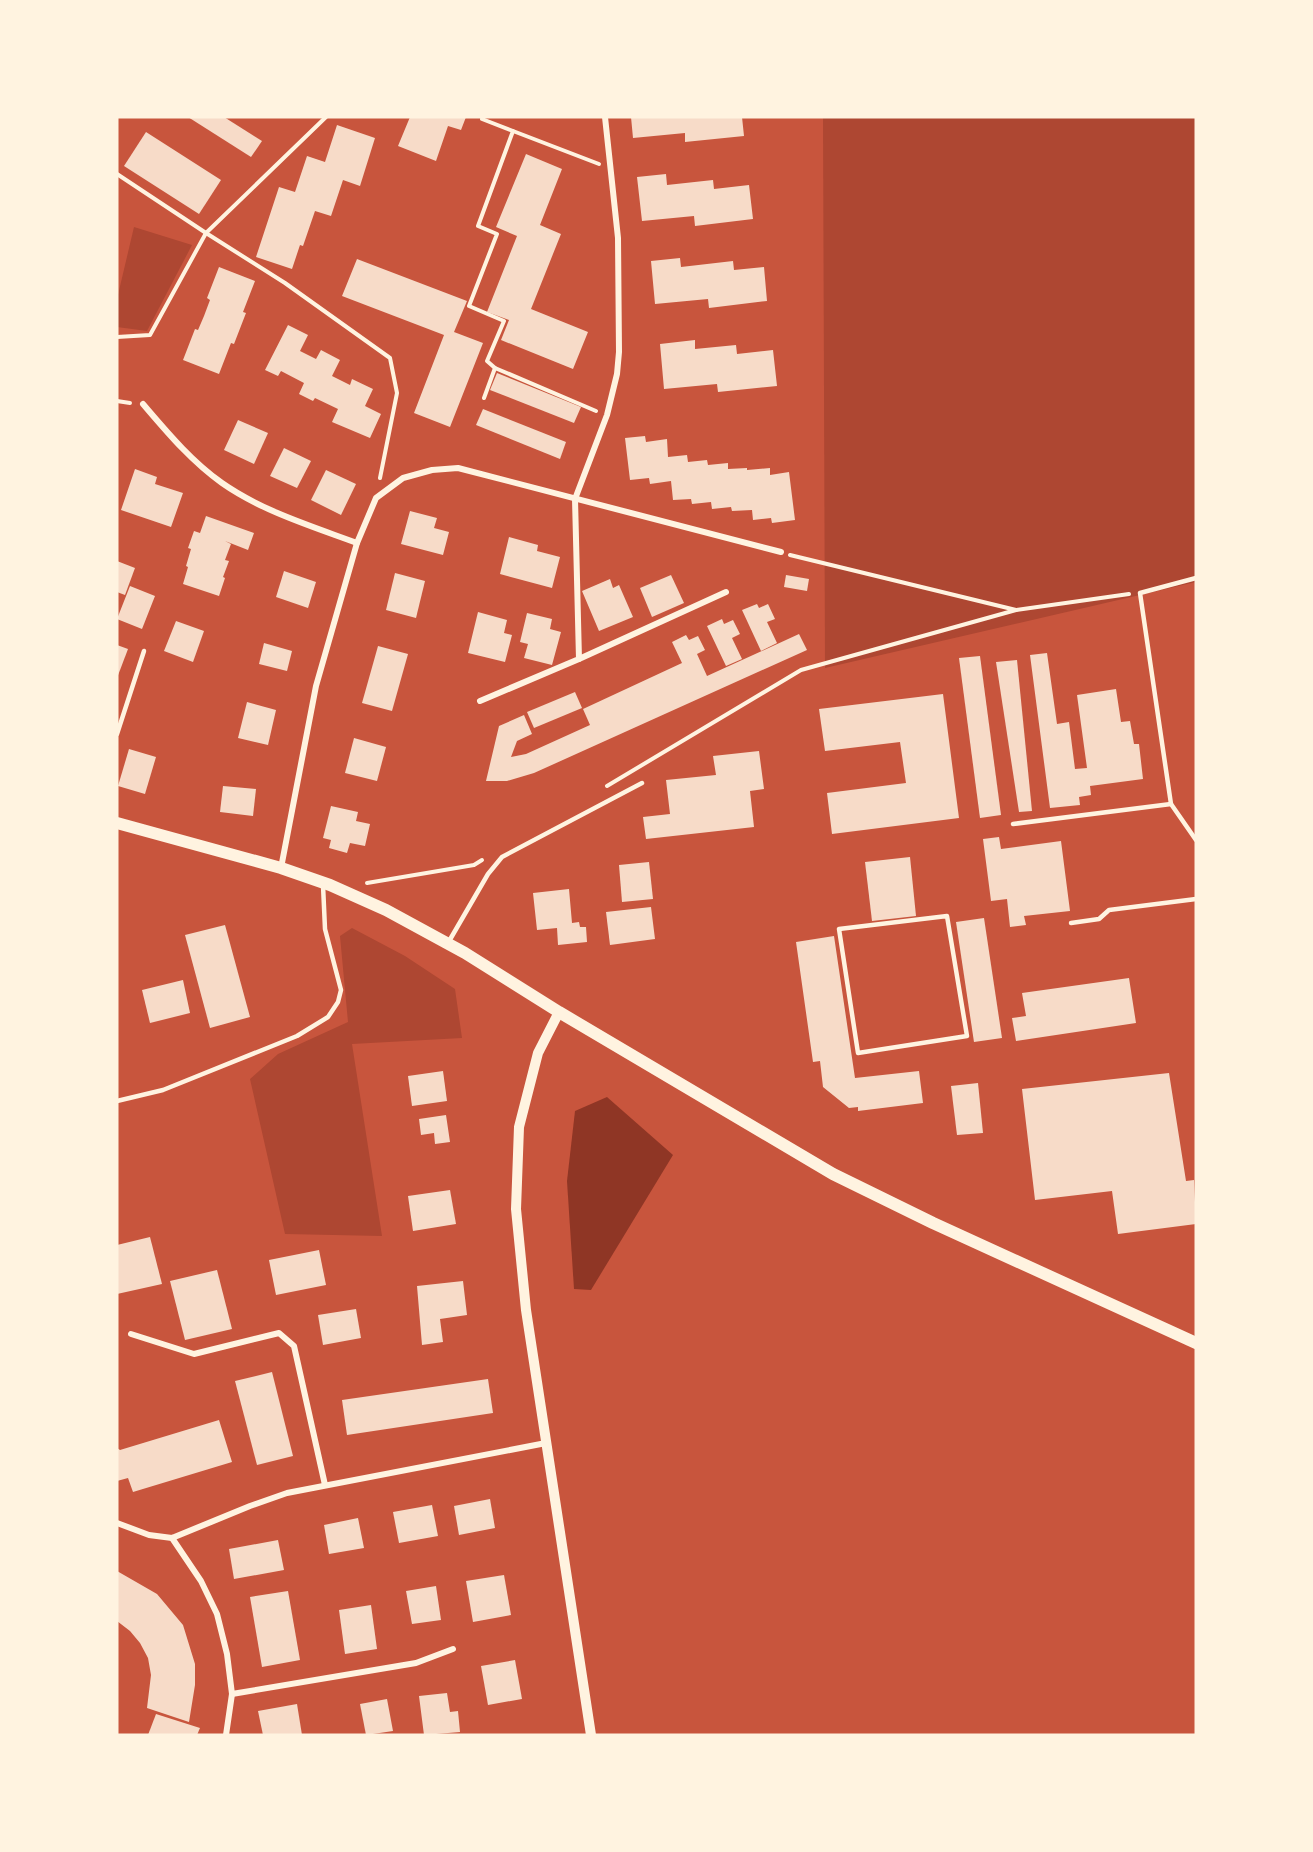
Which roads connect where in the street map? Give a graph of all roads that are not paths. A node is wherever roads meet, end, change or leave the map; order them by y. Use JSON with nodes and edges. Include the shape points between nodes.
{"nodes":[{"id":1,"x":605,"y":117,"type":"edge"},
{"id":2,"x":143,"y":404,"type":"dead end"},
{"id":3,"x":575,"y":499,"type":"junction"},
{"id":4,"x":357,"y":543,"type":"junction"},
{"id":5,"x":781,"y":552,"type":"road end"},
{"id":6,"x":1196,"y":578,"type":"edge"},
{"id":7,"x":726,"y":592,"type":"dead end"},
{"id":8,"x":144,"y":651,"type":"dead end"},
{"id":9,"x":579,"y":659,"type":"junction"},
{"id":10,"x":480,"y":701,"type":"dead end"},
{"id":11,"x":117,"y":734,"type":"edge"},
{"id":12,"x":642,"y":783,"type":"dead end"},
{"id":13,"x":1172,"y":804,"type":"junction"},
{"id":14,"x":117,"y":823,"type":"edge"},
{"id":15,"x":1013,"y":824,"type":"dead end"},
{"id":16,"x":1196,"y":840,"type":"edge"},
{"id":17,"x":280,"y":868,"type":"junction"},
{"id":18,"x":323,"y":882,"type":"junction"},
{"id":19,"x":1196,"y":899,"type":"edge"},
{"id":20,"x":1071,"y":922,"type":"dead end"},
{"id":21,"x":448,"y":944,"type":"junction"},
{"id":22,"x":559,"y":1012,"type":"junction"},
{"id":23,"x":930,"y":1043,"type":"joint"},
{"id":24,"x":117,"y":1101,"type":"edge"},
{"id":25,"x":131,"y":1334,"type":"dead end"},
{"id":26,"x":1196,"y":1343,"type":"edge"},
{"id":27,"x":546,"y":1443,"type":"junction"},
{"id":28,"x":325,"y":1485,"type":"junction"},
{"id":29,"x":118,"y":1525,"type":"edge"},
{"id":30,"x":172,"y":1538,"type":"junction"},
{"id":31,"x":453,"y":1649,"type":"dead end"},
{"id":32,"x":232,"y":1694,"type":"junction"},
{"id":33,"x":226,"y":1735,"type":"edge"},
{"id":34,"x":591,"y":1735,"type":"edge"}],
"edges":[{"from":1,"to":3,"type":"street","via":[[618,238],[619,352],[607,416]]},
{"from":2,"to":4,"type":"street","via":[[179,446],[222,483],[270,510]]},
{"from":3,"to":4,"type":"street","via":[[458,468],[432,470],[403,478],[376,498]]},
{"from":3,"to":5,"type":"street"},
{"from":3,"to":9,"type":"street"},
{"from":4,"to":17,"type":"street","via":[[316,686]]},
{"from":6,"to":13,"type":"lane","via":[[1140,592]]},
{"from":7,"to":9,"type":"street"},
{"from":8,"to":11,"type":"lane"},
{"from":9,"to":10,"type":"street"},
{"from":12,"to":21,"type":"lane","via":[[502,857]]},
{"from":13,"to":15,"type":"lane"},
{"from":13,"to":16,"type":"lane"},
{"from":14,"to":17,"type":"main road"},
{"from":17,"to":18,"type":"main road"},
{"from":18,"to":21,"type":"main road"},
{"from":18,"to":24,"type":"lane","via":[[325,929],[341,990],[328,1017],[297,1036],[163,1089]]},
{"from":19,"to":20,"type":"lane","via":[[1109,910],[1099,919]]},
{"from":21,"to":22,"type":"main road"},
{"from":22,"to":26,"type":"main road","via":[[833,1174]]},
{"from":22,"to":27,"type":"street","via":[[538,1053],[519,1127],[516,1209]]},
{"from":23,"to":23,"type":"lane","via":[[968,1036],[947,916],[839,929],[858,1053]]},
{"from":25,"to":28,"type":"street","via":[[194,1354],[279,1333],[294,1346]]},
{"from":27,"to":28,"type":"street"},
{"from":27,"to":34,"type":"street"},
{"from":28,"to":30,"type":"street","via":[[287,1493]]},
{"from":29,"to":30,"type":"street","via":[[149,1536]]},
{"from":30,"to":32,"type":"street","via":[[201,1581],[217,1614]]},
{"from":31,"to":32,"type":"street","via":[[416,1663]]},
{"from":32,"to":33,"type":"street"}]}
